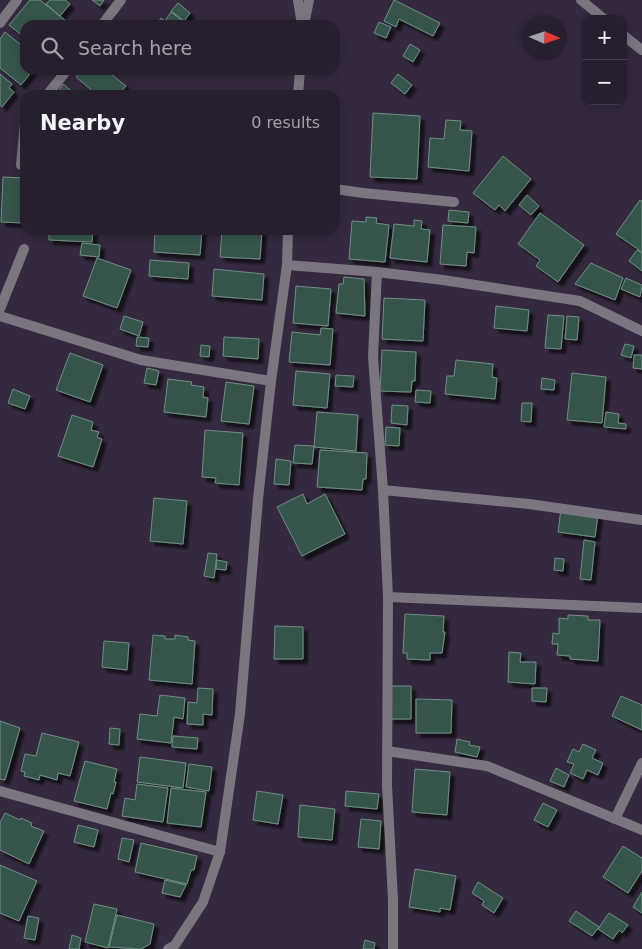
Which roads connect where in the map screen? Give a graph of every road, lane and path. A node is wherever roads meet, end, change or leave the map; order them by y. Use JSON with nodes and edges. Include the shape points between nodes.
{"nodes":[{"id":1,"x":17,"y":0,"type":"edge"},
{"id":2,"x":121,"y":0,"type":"edge"},
{"id":3,"x":298,"y":0,"type":"edge"},
{"id":4,"x":308,"y":0,"type":"edge"},
{"id":5,"x":581,"y":0,"type":"edge"},
{"id":6,"x":599,"y":15,"type":"edge"},
{"id":7,"x":106,"y":20,"type":"edge"},
{"id":8,"x":302,"y":20,"type":"edge"},
{"id":9,"x":304,"y":20,"type":"edge"},
{"id":10,"x":0,"y":23,"type":"edge"},
{"id":11,"x":627,"y":38,"type":"edge"},
{"id":12,"x":642,"y":50,"type":"edge"},
{"id":13,"x":63,"y":75,"type":"edge"},
{"id":14,"x":300,"y":75,"type":"edge"},
{"id":15,"x":51,"y":90,"type":"edge"},
{"id":16,"x":298,"y":90,"type":"edge"},
{"id":17,"x":340,"y":190,"type":"edge"},
{"id":18,"x":454,"y":202,"type":"dead end"},
{"id":19,"x":288,"y":235,"type":"edge"},
{"id":20,"x":24,"y":249,"type":"dead end"},
{"id":21,"x":286,"y":266,"type":"junction"},
{"id":22,"x":377,"y":272,"type":"junction"},
{"id":23,"x":0,"y":310,"type":"edge"},
{"id":24,"x":0,"y":316,"type":"edge"},
{"id":25,"x":642,"y":331,"type":"edge"},
{"id":26,"x":271,"y":381,"type":"junction"},
{"id":27,"x":383,"y":490,"type":"junction"},
{"id":28,"x":642,"y":520,"type":"edge"},
{"id":29,"x":388,"y":598,"type":"junction"},
{"id":30,"x":642,"y":608,"type":"edge"},
{"id":31,"x":387,"y":750,"type":"junction"},
{"id":32,"x":642,"y":763,"type":"edge"},
{"id":33,"x":0,"y":791,"type":"edge"},
{"id":34,"x":615,"y":819,"type":"junction"},
{"id":35,"x":642,"y":830,"type":"edge"},
{"id":36,"x":220,"y":852,"type":"junction"},
{"id":37,"x":168,"y":949,"type":"edge"},
{"id":38,"x":393,"y":949,"type":"edge"}],
"edges":[{"from":1,"to":10,"type":"street"},
{"from":2,"to":7,"type":"street"},
{"from":3,"to":8,"type":"street"},
{"from":4,"to":9,"type":"street"},
{"from":5,"to":6,"type":"street"},
{"from":11,"to":12,"type":"street"},
{"from":13,"to":15,"type":"street"},
{"from":14,"to":16,"type":"street"},
{"from":17,"to":18,"type":"street"},
{"from":19,"to":21,"type":"street"},
{"from":20,"to":23,"type":"street"},
{"from":21,"to":22,"type":"street"},
{"from":21,"to":26,"type":"street"},
{"from":22,"to":25,"type":"street","via":[[580,301]]},
{"from":22,"to":27,"type":"street","via":[[373,357]]},
{"from":24,"to":26,"type":"street","via":[[142,360]]},
{"from":26,"to":36,"type":"street","via":[[240,714]]},
{"from":27,"to":28,"type":"street","via":[[529,504]]},
{"from":27,"to":29,"type":"street"},
{"from":29,"to":30,"type":"street"},
{"from":29,"to":31,"type":"street"},
{"from":31,"to":34,"type":"street","via":[[487,766]]},
{"from":31,"to":38,"type":"street"},
{"from":32,"to":34,"type":"street"},
{"from":33,"to":36,"type":"street"},
{"from":34,"to":35,"type":"street"},
{"from":36,"to":37,"type":"street","via":[[203,902],[175,945]]}]}
